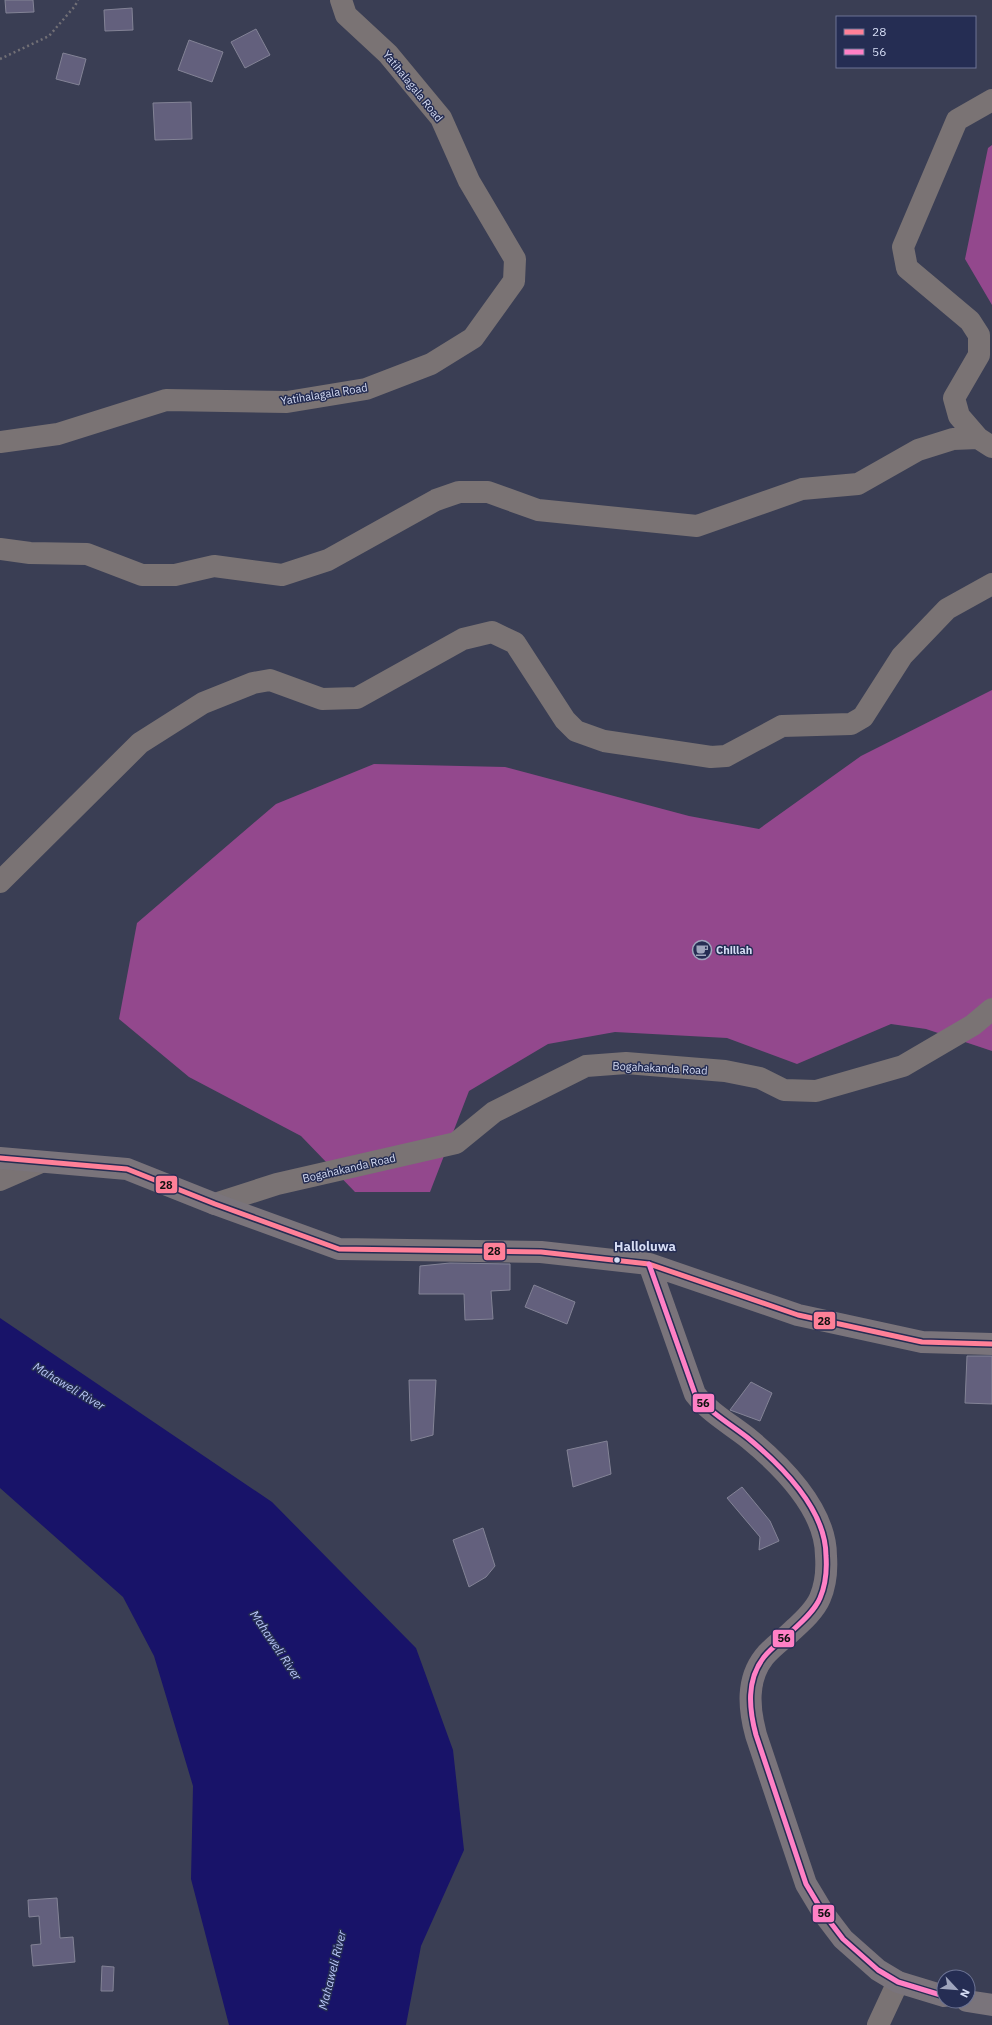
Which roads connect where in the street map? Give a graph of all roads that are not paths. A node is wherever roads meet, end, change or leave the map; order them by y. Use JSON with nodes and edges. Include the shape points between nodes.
{"nodes":[{"id":1,"x":340,"y":0,"type":"edge"},
{"id":2,"x":992,"y":100,"type":"edge"},
{"id":3,"x":0,"y":442,"type":"edge"},
{"id":4,"x":985,"y":442,"type":"edge"},
{"id":5,"x":0,"y":549,"type":"edge"},
{"id":6,"x":992,"y":584,"type":"edge"},
{"id":7,"x":0,"y":882,"type":"edge"},
{"id":8,"x":992,"y":1009,"type":"edge"},
{"id":9,"x":0,"y":1158,"type":"edge"},
{"id":10,"x":39,"y":1162,"type":"junction"},
{"id":11,"x":0,"y":1180,"type":"edge"},
{"id":12,"x":215,"y":1204,"type":"junction"},
{"id":13,"x":649,"y":1264,"type":"junction"},
{"id":14,"x":992,"y":1344,"type":"edge"},
{"id":15,"x":898,"y":1982,"type":"junction"},
{"id":16,"x":936,"y":1994,"type":"edge"},
{"id":17,"x":976,"y":2002,"type":"edge"},
{"id":18,"x":992,"y":2005,"type":"edge"},
{"id":19,"x":878,"y":2025,"type":"edge"}],
"edges":[{"from":1,"to":3,"type":"street","name":"Yatihalagala Road","via":[[346,15],[388,54],[441,118],[469,181],[515,259],[514,281],[473,338],[431,364],[366,389],[287,402],[166,400],[58,434]]},
{"from":2,"to":4,"type":"street","via":[[957,120],[903,247],[906,268],[970,321],[979,334],[979,355],[954,398],[959,416]]},
{"from":4,"to":5,"type":"street","via":[[953,439],[918,450],[858,484],[802,489],[697,526],[538,510],[488,492],[459,492],[436,500],[328,560],[282,575],[214,566],[174,575],[142,575],[87,554],[30,553]]},
{"from":6,"to":7,"type":"street","via":[[947,609],[902,656],[863,717],[850,724],[782,726],[726,756],[711,758],[604,741],[576,731],[565,720],[515,643],[492,632],[463,639],[357,698],[322,699],[270,680],[253,683],[203,704],[140,743]]},
{"from":8,"to":12,"type":"street","name":"Bogahakanda Road","via":[[973,1025],[903,1066],[816,1091],[784,1090],[760,1078],[725,1072],[626,1063],[586,1066],[494,1112],[456,1143],[277,1184]]},
{"from":9,"to":10,"type":"main road"},
{"from":10,"to":11,"type":"street"},
{"from":10,"to":12,"type":"main road","via":[[127,1169]]},
{"from":12,"to":13,"type":"main road","via":[[339,1249],[541,1252]]},
{"from":13,"to":14,"type":"main road","via":[[798,1315],[922,1342]]},
{"from":13,"to":15,"type":"main road","via":[[695,1394],[705,1407],[749,1439],[783,1471],[803,1495],[818,1520],[826,1546],[827,1576],[820,1598],[806,1619],[764,1657],[752,1684],[750,1714],[806,1884],[843,1939],[878,1970]]},
{"from":15,"to":16,"type":"main road"},
{"from":15,"to":19,"type":"street"},
{"from":17,"to":18,"type":"main road"}]}
